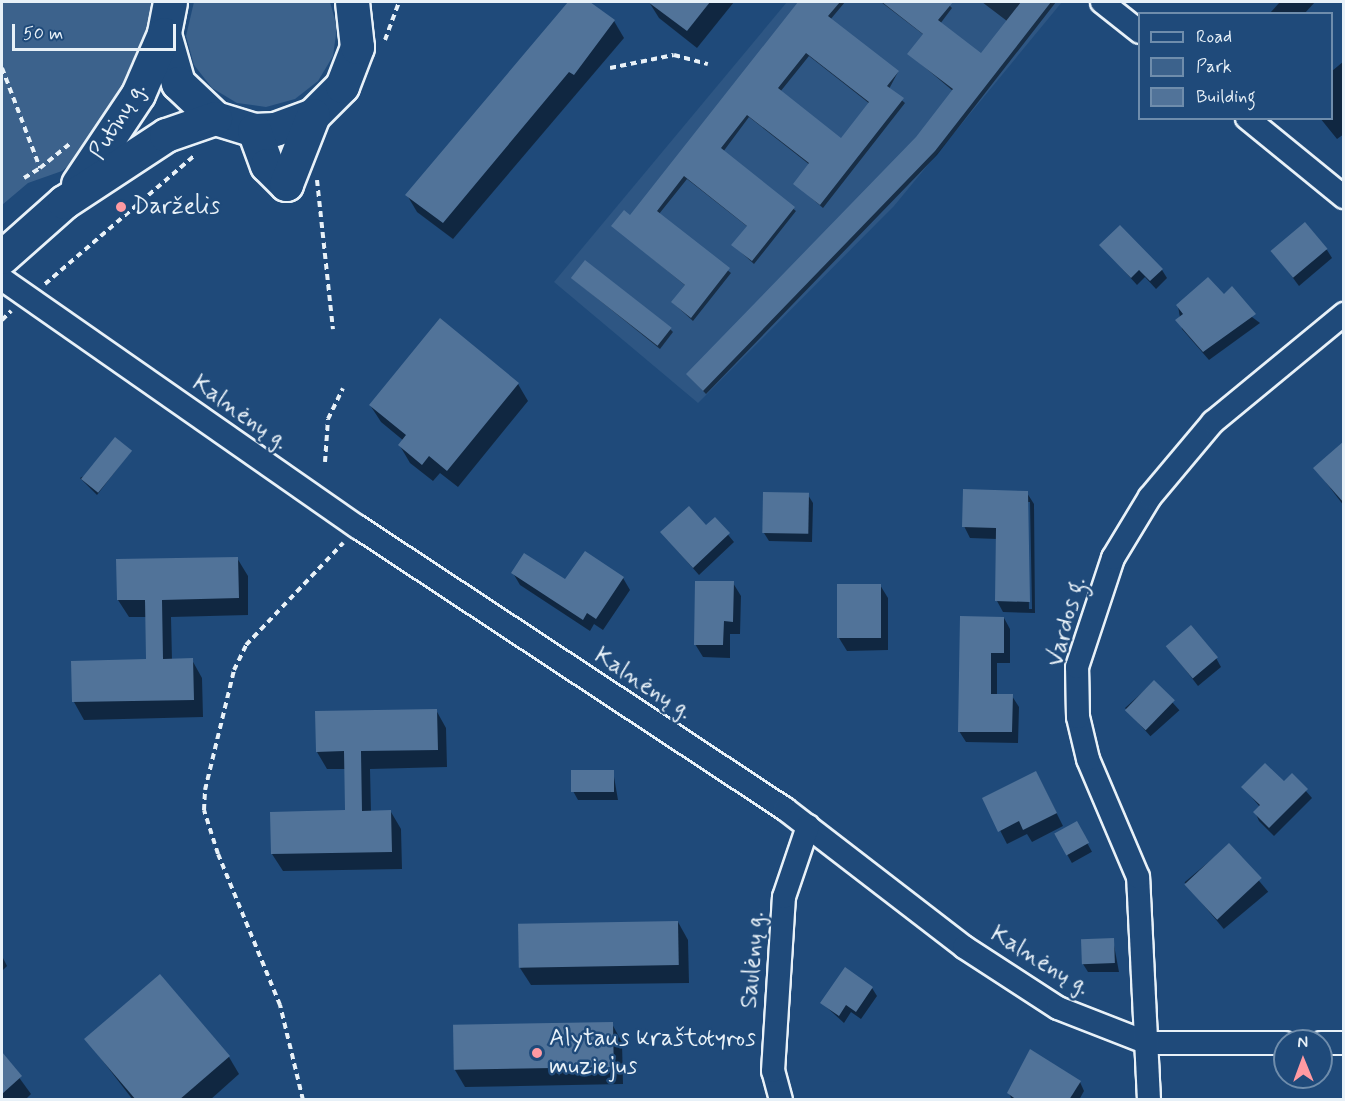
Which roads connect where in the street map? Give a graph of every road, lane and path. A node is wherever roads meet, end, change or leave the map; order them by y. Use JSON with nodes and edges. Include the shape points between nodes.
{"nodes":[{"id":1,"x":170,"y":2,"type":"edge"},
{"id":2,"x":352,"y":2,"type":"edge"},
{"id":3,"x":372,"y":2,"type":"edge"},
{"id":4,"x":1102,"y":2,"type":"edge"},
{"id":5,"x":1138,"y":30,"type":"edge"},
{"id":6,"x":164,"y":34,"type":"junction"},
{"id":7,"x":357,"y":47,"type":"junction"},
{"id":8,"x":708,"y":64,"type":"dead end"},
{"id":9,"x":2,"y":68,"type":"edge"},
{"id":10,"x":610,"y":68,"type":"dead end"},
{"id":11,"x":313,"y":115,"type":"junction"},
{"id":12,"x":215,"y":118,"type":"junction"},
{"id":13,"x":1249,"y":120,"type":"edge"},
{"id":14,"x":254,"y":129,"type":"junction"},
{"id":15,"x":80,"y":134,"type":"dead end"},
{"id":16,"x":183,"y":162,"type":"dead end"},
{"id":17,"x":40,"y":168,"type":"junction"},
{"id":18,"x":317,"y":177,"type":"dead end"},
{"id":19,"x":24,"y":178,"type":"dead end"},
{"id":20,"x":1344,"y":197,"type":"edge"},
{"id":21,"x":64,"y":202,"type":"junction"},
{"id":22,"x":2,"y":257,"type":"edge"},
{"id":23,"x":2,"y":279,"type":"edge"},
{"id":24,"x":28,"y":297,"type":"junction"},
{"id":25,"x":1344,"y":314,"type":"edge"},
{"id":26,"x":2,"y":320,"type":"edge"},
{"id":27,"x":333,"y":329,"type":"dead end"},
{"id":28,"x":343,"y":388,"type":"dead end"},
{"id":29,"x":325,"y":462,"type":"dead end"},
{"id":30,"x":358,"y":527,"type":"junction"},
{"id":31,"x":808,"y":826,"type":"junction"},
{"id":32,"x":1148,"y":1043,"type":"junction"},
{"id":33,"x":1273,"y":1043,"type":"edge"},
{"id":34,"x":303,"y":1100,"type":"edge"},
{"id":35,"x":781,"y":1100,"type":"edge"},
{"id":36,"x":1149,"y":1100,"type":"edge"}],
"edges":[{"from":1,"to":6,"type":"main road"},
{"from":2,"to":7,"type":"main road"},
{"from":3,"to":7,"type":"main road"},
{"from":4,"to":5,"type":"street"},
{"from":6,"to":12,"type":"main road","via":[[178,83]]},
{"from":6,"to":21,"type":"main road","name":"Putinų g.","via":[[138,94]]},
{"from":7,"to":11,"type":"main road","via":[[342,86]]},
{"from":8,"to":10,"type":"path","via":[[674,55]]},
{"from":9,"to":17,"type":"path"},
{"from":11,"to":14,"type":"main road","via":[[275,129]]},
{"from":11,"to":14,"type":"main road","via":[[286,184],[267,165]]},
{"from":12,"to":14,"type":"main road"},
{"from":12,"to":21,"type":"main road","name":"Putinų g.","via":[[166,135]]},
{"from":13,"to":20,"type":"street"},
{"from":15,"to":17,"type":"path"},
{"from":16,"to":24,"type":"path"},
{"from":17,"to":19,"type":"path"},
{"from":18,"to":27,"type":"path"},
{"from":21,"to":22,"type":"main road","name":"Putinų g."},
{"from":23,"to":24,"type":"street","name":"Kalnėnų g."},
{"from":24,"to":26,"type":"path"},
{"from":24,"to":30,"type":"street","name":"Kalnėnų g."},
{"from":25,"to":32,"type":"street","name":"Vardos g.","via":[[1213,422],[1150,497],[1113,558],[1077,667],[1078,717],[1088,759],[1138,877]]},
{"from":28,"to":29,"type":"path","via":[[328,419]]},
{"from":30,"to":31,"type":"street","name":"Kalnėnų g."},
{"from":30,"to":34,"type":"path","via":[[246,645],[234,670],[205,790],[204,810],[280,1005]]},
{"from":31,"to":32,"type":"street","name":"Kalnėnų g.","via":[[964,947],[1058,1008]]},
{"from":31,"to":35,"type":"street","name":"Saulėnų g.","via":[[784,897],[773,1071]]},
{"from":32,"to":33,"type":"street","name":"Kalnėnų g."},
{"from":32,"to":36,"type":"street","name":"Vardos g."}]}
